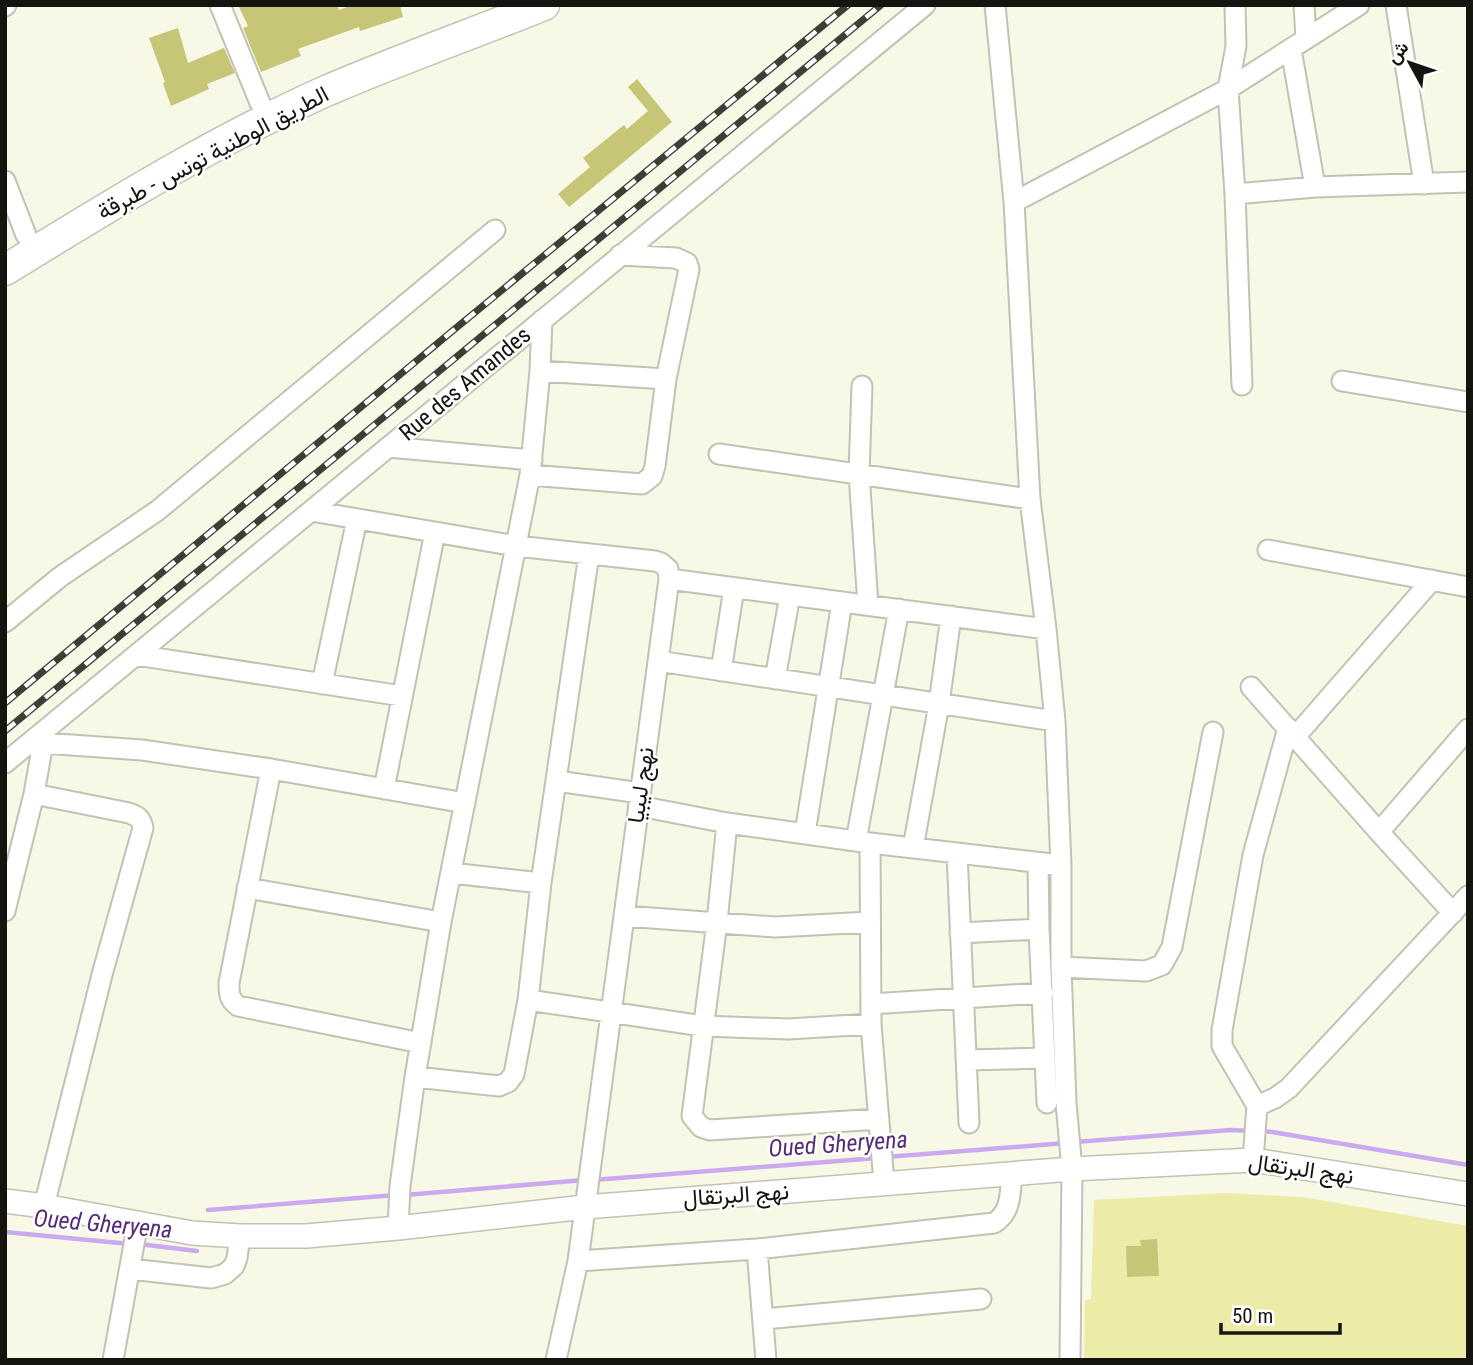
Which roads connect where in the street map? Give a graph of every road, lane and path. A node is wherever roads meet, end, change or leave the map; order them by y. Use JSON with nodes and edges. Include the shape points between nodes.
{"nodes":[{"id":1,"x":220,"y":5,"type":"edge"},
{"id":2,"x":493,"y":5,"type":"edge"},
{"id":3,"x":544,"y":5,"type":"edge"},
{"id":4,"x":925,"y":5,"type":"edge"},
{"id":5,"x":995,"y":5,"type":"edge"},
{"id":6,"x":1235,"y":5,"type":"edge"},
{"id":7,"x":1304,"y":5,"type":"edge"},
{"id":8,"x":1359,"y":5,"type":"edge"},
{"id":9,"x":1396,"y":5,"type":"edge"},
{"id":10,"x":1298,"y":44,"type":"junction"},
{"id":11,"x":1228,"y":89,"type":"junction"},
{"id":12,"x":260,"y":103,"type":"junction"},
{"id":13,"x":5,"y":181,"type":"edge"},
{"id":14,"x":1468,"y":182,"type":"edge"},
{"id":15,"x":1424,"y":184,"type":"junction"},
{"id":16,"x":1315,"y":187,"type":"junction"},
{"id":17,"x":1235,"y":194,"type":"junction"},
{"id":18,"x":1014,"y":202,"type":"junction"},
{"id":19,"x":495,"y":230,"type":"dead end"},
{"id":20,"x":16,"y":242,"type":"edge"},
{"id":21,"x":620,"y":255,"type":"junction"},
{"id":22,"x":5,"y":270,"type":"edge"},
{"id":23,"x":542,"y":320,"type":"junction"},
{"id":24,"x":540,"y":371,"type":"junction"},
{"id":25,"x":667,"y":379,"type":"junction"},
{"id":26,"x":1342,"y":381,"type":"dead end"},
{"id":27,"x":1242,"y":385,"type":"dead end"},
{"id":28,"x":862,"y":386,"type":"dead end"},
{"id":29,"x":1468,"y":402,"type":"edge"},
{"id":30,"x":388,"y":447,"type":"junction"},
{"id":31,"x":719,"y":454,"type":"dead end"},
{"id":32,"x":531,"y":467,"type":"junction"},
{"id":33,"x":859,"y":474,"type":"junction"},
{"id":34,"x":1030,"y":499,"type":"junction"},
{"id":35,"x":311,"y":511,"type":"junction"},
{"id":36,"x":357,"y":519,"type":"junction"},
{"id":37,"x":435,"y":532,"type":"junction"},
{"id":38,"x":516,"y":546,"type":"junction"},
{"id":39,"x":1268,"y":550,"type":"dead end"},
{"id":40,"x":589,"y":554,"type":"junction"},
{"id":41,"x":669,"y":579,"type":"junction"},
{"id":42,"x":1432,"y":580,"type":"junction"},
{"id":43,"x":1468,"y":587,"type":"edge"},
{"id":44,"x":734,"y":588,"type":"junction"},
{"id":45,"x":790,"y":595,"type":"junction"},
{"id":46,"x":842,"y":602,"type":"junction"},
{"id":47,"x":868,"y":605,"type":"junction"},
{"id":48,"x":899,"y":609,"type":"junction"},
{"id":49,"x":951,"y":616,"type":"junction"},
{"id":50,"x":5,"y":622,"type":"edge"},
{"id":51,"x":1046,"y":629,"type":"junction"},
{"id":52,"x":136,"y":655,"type":"junction"},
{"id":53,"x":658,"y":662,"type":"junction"},
{"id":54,"x":721,"y":671,"type":"junction"},
{"id":55,"x":775,"y":679,"type":"junction"},
{"id":56,"x":322,"y":684,"type":"junction"},
{"id":57,"x":829,"y":687,"type":"junction"},
{"id":58,"x":1251,"y":687,"type":"dead end"},
{"id":59,"x":882,"y":695,"type":"junction"},
{"id":60,"x":402,"y":696,"type":"junction"},
{"id":61,"x":939,"y":704,"type":"junction"},
{"id":62,"x":1055,"y":720,"type":"junction"},
{"id":63,"x":1468,"y":729,"type":"edge"},
{"id":64,"x":1213,"y":732,"type":"dead end"},
{"id":65,"x":1291,"y":733,"type":"junction"},
{"id":66,"x":44,"y":736,"type":"junction"},
{"id":67,"x":5,"y":763,"type":"edge"},
{"id":68,"x":271,"y":769,"type":"junction"},
{"id":69,"x":556,"y":780,"type":"junction"},
{"id":70,"x":384,"y":789,"type":"junction"},
{"id":71,"x":34,"y":794,"type":"junction"},
{"id":72,"x":639,"y":799,"type":"junction"},
{"id":73,"x":465,"y":803,"type":"junction"},
{"id":74,"x":727,"y":823,"type":"junction"},
{"id":75,"x":1379,"y":832,"type":"junction"},
{"id":76,"x":806,"y":833,"type":"junction"},
{"id":77,"x":863,"y":842,"type":"junction"},
{"id":78,"x":913,"y":848,"type":"junction"},
{"id":79,"x":957,"y":853,"type":"junction"},
{"id":80,"x":1038,"y":863,"type":"junction"},
{"id":81,"x":1061,"y":865,"type":"junction"},
{"id":82,"x":451,"y":873,"type":"junction"},
{"id":83,"x":541,"y":884,"type":"junction"},
{"id":84,"x":247,"y":888,"type":"junction"},
{"id":85,"x":1468,"y":896,"type":"edge"},
{"id":86,"x":5,"y":911,"type":"edge"},
{"id":87,"x":1453,"y":913,"type":"junction"},
{"id":88,"x":624,"y":916,"type":"junction"},
{"id":89,"x":441,"y":922,"type":"junction"},
{"id":90,"x":717,"y":922,"type":"junction"},
{"id":91,"x":870,"y":922,"type":"junction"},
{"id":92,"x":1039,"y":929,"type":"junction"},
{"id":93,"x":960,"y":933,"type":"junction"},
{"id":94,"x":1061,"y":967,"type":"junction"},
{"id":95,"x":1043,"y":993,"type":"junction"},
{"id":96,"x":964,"y":998,"type":"junction"},
{"id":97,"x":528,"y":1000,"type":"junction"},
{"id":98,"x":871,"y":1004,"type":"junction"},
{"id":99,"x":610,"y":1012,"type":"junction"},
{"id":100,"x":871,"y":1024,"type":"junction"},
{"id":101,"x":703,"y":1026,"type":"junction"},
{"id":102,"x":421,"y":1043,"type":"junction"},
{"id":103,"x":1044,"y":1058,"type":"junction"},
{"id":104,"x":966,"y":1060,"type":"junction"},
{"id":105,"x":415,"y":1077,"type":"junction"},
{"id":106,"x":1057,"y":1103,"type":"junction"},
{"id":107,"x":1257,"y":1109,"type":"junction"},
{"id":108,"x":969,"y":1123,"type":"dead end"},
{"id":109,"x":879,"y":1125,"type":"junction"},
{"id":110,"x":1253,"y":1152,"type":"junction"},
{"id":111,"x":1071,"y":1161,"type":"junction"},
{"id":112,"x":1012,"y":1174,"type":"junction"},
{"id":113,"x":883,"y":1176,"type":"junction"},
{"id":114,"x":1468,"y":1195,"type":"edge"},
{"id":115,"x":586,"y":1200,"type":"junction"},
{"id":116,"x":5,"y":1201,"type":"edge"},
{"id":117,"x":44,"y":1206,"type":"junction"},
{"id":118,"x":399,"y":1217,"type":"junction"},
{"id":119,"x":137,"y":1225,"type":"junction"},
{"id":120,"x":240,"y":1236,"type":"junction"},
{"id":121,"x":757,"y":1249,"type":"junction"},
{"id":122,"x":131,"y":1261,"type":"junction"},
{"id":123,"x":578,"y":1261,"type":"junction"},
{"id":124,"x":981,"y":1299,"type":"dead end"},
{"id":125,"x":764,"y":1320,"type":"junction"},
{"id":126,"x":113,"y":1360,"type":"edge"},
{"id":127,"x":556,"y":1360,"type":"edge"},
{"id":128,"x":766,"y":1360,"type":"edge"},
{"id":129,"x":1070,"y":1360,"type":"edge"}],
"edges":[{"from":1,"to":12,"type":"street"},
{"from":2,"to":12,"type":"main road","name":"الطريق الوطنية تونس - طبرقة"},
{"from":3,"to":22,"type":"main road","name":"الطريق الوطنية تونس - طبرقة","via":[[326,92],[247,130]]},
{"from":4,"to":21,"type":"street","name":"Rue des Amandes"},
{"from":5,"to":18,"type":"street"},
{"from":6,"to":11,"type":"street","via":[[1236,46]]},
{"from":7,"to":10,"type":"street"},
{"from":8,"to":10,"type":"street"},
{"from":9,"to":15,"type":"street"},
{"from":10,"to":11,"type":"street"},
{"from":10,"to":16,"type":"street"},
{"from":11,"to":17,"type":"street"},
{"from":11,"to":18,"type":"street"},
{"from":12,"to":20,"type":"main road","name":"الطريق الوطنية تونس - طبرقة","via":[[153,159]]},
{"from":13,"to":20,"type":"street"},
{"from":14,"to":15,"type":"street"},
{"from":15,"to":16,"type":"street"},
{"from":16,"to":17,"type":"street"},
{"from":17,"to":27,"type":"street"},
{"from":18,"to":34,"type":"street"},
{"from":19,"to":50,"type":"street","via":[[157,511],[60,577]]},
{"from":21,"to":23,"type":"street","name":"Rue des Amandes"},
{"from":21,"to":25,"type":"street","via":[[676,258],[687,263]]},
{"from":23,"to":24,"type":"street"},
{"from":23,"to":30,"type":"street","name":"Rue des Amandes"},
{"from":24,"to":25,"type":"street"},
{"from":24,"to":32,"type":"street"},
{"from":25,"to":32,"type":"street","via":[[655,466],[647,481],[642,484]]},
{"from":26,"to":29,"type":"street"},
{"from":28,"to":33,"type":"street"},
{"from":30,"to":32,"type":"street"},
{"from":30,"to":35,"type":"street","name":"Rue des Amandes"},
{"from":31,"to":33,"type":"street"},
{"from":32,"to":38,"type":"street"},
{"from":33,"to":34,"type":"street"},
{"from":33,"to":47,"type":"street"},
{"from":34,"to":51,"type":"street"},
{"from":35,"to":36,"type":"street"},
{"from":35,"to":52,"type":"street","name":"Rue des Amandes"},
{"from":36,"to":37,"type":"street"},
{"from":36,"to":56,"type":"street"},
{"from":37,"to":38,"type":"street"},
{"from":37,"to":60,"type":"street"},
{"from":38,"to":40,"type":"street"},
{"from":38,"to":73,"type":"street"},
{"from":39,"to":42,"type":"street"},
{"from":40,"to":41,"type":"street","via":[[661,563],[668,569]]},
{"from":40,"to":69,"type":"street"},
{"from":41,"to":44,"type":"street"},
{"from":41,"to":53,"type":"street","name":"نهج ليبيا"},
{"from":42,"to":43,"type":"street"},
{"from":42,"to":65,"type":"street"},
{"from":44,"to":45,"type":"street"},
{"from":44,"to":54,"type":"street"},
{"from":45,"to":46,"type":"street"},
{"from":45,"to":55,"type":"street"},
{"from":46,"to":47,"type":"street"},
{"from":46,"to":57,"type":"street"},
{"from":47,"to":48,"type":"street"},
{"from":48,"to":49,"type":"street"},
{"from":48,"to":59,"type":"street"},
{"from":49,"to":51,"type":"street"},
{"from":49,"to":61,"type":"street"},
{"from":51,"to":62,"type":"street"},
{"from":52,"to":56,"type":"street"},
{"from":52,"to":66,"type":"street","name":"Rue des Amandes"},
{"from":53,"to":54,"type":"street"},
{"from":53,"to":72,"type":"street","name":"نهج ليبيا"},
{"from":54,"to":55,"type":"street"},
{"from":55,"to":57,"type":"street"},
{"from":56,"to":60,"type":"street"},
{"from":57,"to":59,"type":"street"},
{"from":57,"to":76,"type":"street"},
{"from":58,"to":65,"type":"street"},
{"from":59,"to":61,"type":"street"},
{"from":59,"to":77,"type":"street"},
{"from":60,"to":70,"type":"street"},
{"from":61,"to":62,"type":"street"},
{"from":61,"to":78,"type":"street"},
{"from":62,"to":81,"type":"street"},
{"from":63,"to":75,"type":"street"},
{"from":64,"to":94,"type":"street","via":[[1172,947],[1162,965],[1146,971]]},
{"from":65,"to":75,"type":"street"},
{"from":65,"to":107,"type":"street","via":[[1253,855],[1222,1030],[1222,1046]]},
{"from":66,"to":67,"type":"street","name":"Rue des Amandes"},
{"from":66,"to":68,"type":"street"},
{"from":66,"to":71,"type":"street"},
{"from":68,"to":70,"type":"street"},
{"from":68,"to":84,"type":"street"},
{"from":69,"to":72,"type":"street"},
{"from":69,"to":83,"type":"street"},
{"from":70,"to":73,"type":"street"},
{"from":71,"to":86,"type":"street"},
{"from":71,"to":117,"type":"street","via":[[129,813],[142,821],[143,828]]},
{"from":72,"to":74,"type":"street"},
{"from":72,"to":88,"type":"street","name":"نهج ليبيا"},
{"from":73,"to":82,"type":"street"},
{"from":74,"to":76,"type":"street"},
{"from":74,"to":90,"type":"street"},
{"from":75,"to":87,"type":"street"},
{"from":76,"to":77,"type":"street"},
{"from":77,"to":78,"type":"street"},
{"from":77,"to":91,"type":"street"},
{"from":78,"to":79,"type":"street"},
{"from":79,"to":80,"type":"street"},
{"from":79,"to":93,"type":"street"},
{"from":80,"to":81,"type":"street"},
{"from":80,"to":92,"type":"street"},
{"from":81,"to":94,"type":"street"},
{"from":82,"to":83,"type":"street"},
{"from":82,"to":89,"type":"street"},
{"from":83,"to":97,"type":"street"},
{"from":84,"to":89,"type":"street"},
{"from":84,"to":102,"type":"street","via":[[229,983],[231,1000],[238,1006]]},
{"from":85,"to":87,"type":"street"},
{"from":87,"to":107,"type":"street","via":[[1289,1088]]},
{"from":88,"to":90,"type":"street"},
{"from":88,"to":99,"type":"street","name":"نهج ليبيا"},
{"from":89,"to":102,"type":"street"},
{"from":90,"to":91,"type":"street","via":[[775,927]]},
{"from":90,"to":101,"type":"street"},
{"from":91,"to":98,"type":"street"},
{"from":92,"to":93,"type":"street"},
{"from":92,"to":95,"type":"street"},
{"from":93,"to":96,"type":"street"},
{"from":94,"to":106,"type":"street"},
{"from":95,"to":96,"type":"street"},
{"from":95,"to":103,"type":"street"},
{"from":96,"to":98,"type":"street"},
{"from":96,"to":104,"type":"street"},
{"from":97,"to":99,"type":"street"},
{"from":97,"to":105,"type":"street","via":[[516,1066],[508,1082],[499,1086]]},
{"from":98,"to":100,"type":"street"},
{"from":99,"to":101,"type":"street"},
{"from":99,"to":115,"type":"street","name":"نهج ليبيا"},
{"from":100,"to":101,"type":"street","via":[[788,1029]]},
{"from":100,"to":109,"type":"street"},
{"from":101,"to":109,"type":"street","via":[[692,1116],[701,1127]]},
{"from":102,"to":105,"type":"street"},
{"from":103,"to":104,"type":"street"},
{"from":103,"to":106,"type":"street"},
{"from":104,"to":108,"type":"street"},
{"from":105,"to":118,"type":"street"},
{"from":106,"to":111,"type":"street"},
{"from":107,"to":110,"type":"street"},
{"from":109,"to":113,"type":"street"},
{"from":110,"to":111,"type":"street","name":"نهج البرتقال"},
{"from":110,"to":114,"type":"street","name":"نهج البرتقال"},
{"from":111,"to":112,"type":"street","name":"نهج البرتقال"},
{"from":111,"to":129,"type":"street"},
{"from":112,"to":113,"type":"street","name":"نهج البرتقال"},
{"from":112,"to":121,"type":"street","via":[[1009,1207],[994,1223]]},
{"from":113,"to":115,"type":"street","name":"نهج البرتقال"},
{"from":115,"to":118,"type":"street","name":"نهج البرتقال"},
{"from":115,"to":123,"type":"street","name":"نهج ليبيا"},
{"from":116,"to":117,"type":"street","name":"نهج البرتقال"},
{"from":117,"to":119,"type":"street","name":"نهج البرتقال"},
{"from":118,"to":120,"type":"street","name":"نهج البرتقال","via":[[306,1236]]},
{"from":119,"to":120,"type":"street","name":"نهج البرتقال"},
{"from":119,"to":122,"type":"street"},
{"from":120,"to":122,"type":"street","via":[[234,1266],[211,1278]]},
{"from":121,"to":123,"type":"street"},
{"from":121,"to":125,"type":"street"},
{"from":122,"to":126,"type":"street"},
{"from":123,"to":127,"type":"street","name":"نهج ليبيا"},
{"from":124,"to":125,"type":"street"},
{"from":125,"to":128,"type":"street"}]}
